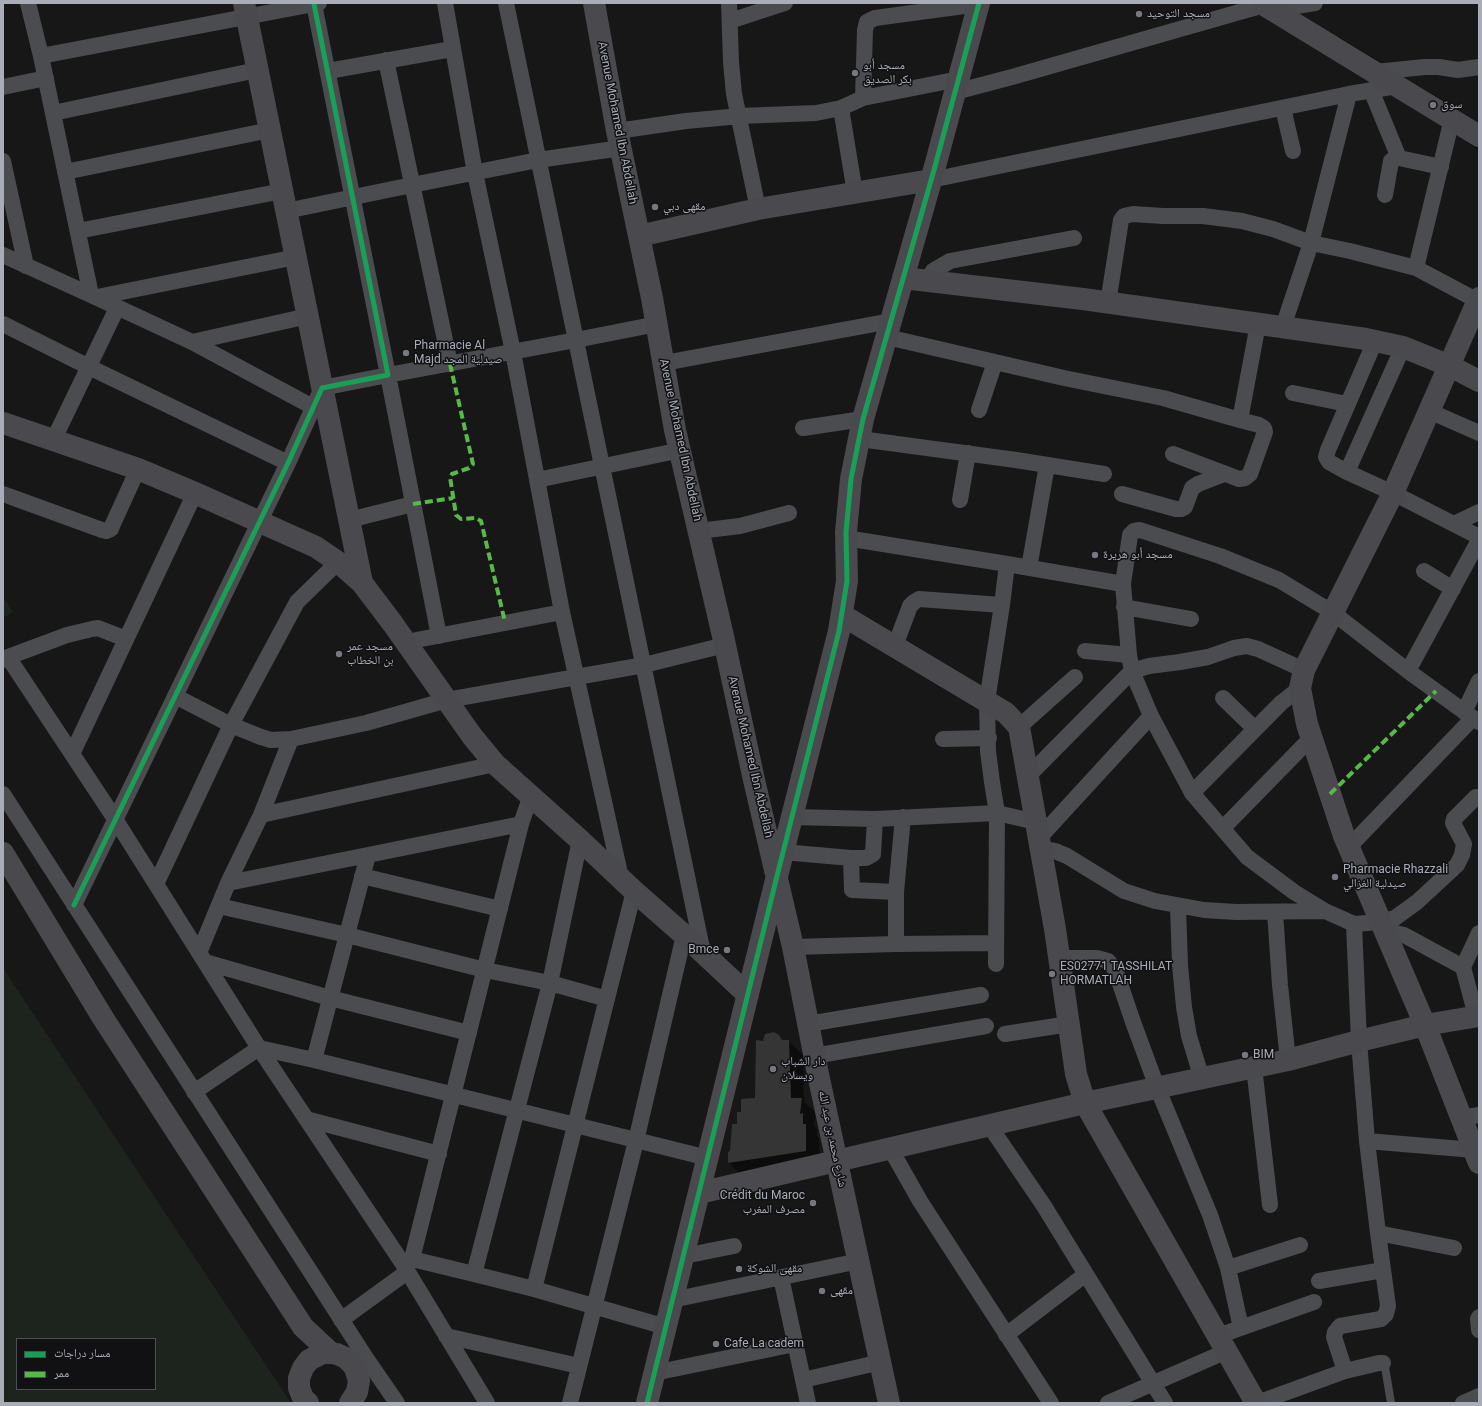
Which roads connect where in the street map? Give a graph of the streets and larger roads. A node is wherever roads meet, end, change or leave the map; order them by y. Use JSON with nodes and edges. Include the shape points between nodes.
{"nodes":[{"id":1,"x":28,"y":3,"type":"edge"},
{"id":2,"x":445,"y":3,"type":"edge"},
{"id":3,"x":506,"y":3,"type":"edge"},
{"id":4,"x":594,"y":3,"type":"edge"},
{"id":5,"x":729,"y":3,"type":"edge"},
{"id":6,"x":785,"y":3,"type":"edge"},
{"id":7,"x":1315,"y":3,"type":"edge"},
{"id":8,"x":316,"y":4,"type":"edge"},
{"id":9,"x":979,"y":4,"type":"edge"},
{"id":10,"x":1266,"y":6,"type":"edge"},
{"id":11,"x":245,"y":10,"type":"edge"},
{"id":12,"x":730,"y":21,"type":"junction"},
{"id":13,"x":452,"y":48,"type":"junction"},
{"id":14,"x":41,"y":56,"type":"junction"},
{"id":15,"x":386,"y":60,"type":"junction"},
{"id":16,"x":1479,"y":67,"type":"edge"},
{"id":17,"x":258,"y":70,"type":"junction"},
{"id":18,"x":328,"y":71,"type":"junction"},
{"id":19,"x":46,"y":78,"type":"junction"},
{"id":20,"x":1373,"y":81,"type":"junction"},
{"id":21,"x":957,"y":85,"type":"junction"},
{"id":22,"x":3,"y":87,"type":"edge"},
{"id":23,"x":1349,"y":94,"type":"junction"},
{"id":24,"x":863,"y":98,"type":"junction"},
{"id":25,"x":841,"y":108,"type":"junction"},
{"id":26,"x":1283,"y":108,"type":"junction"},
{"id":27,"x":53,"y":114,"type":"junction"},
{"id":28,"x":740,"y":116,"type":"junction"},
{"id":29,"x":1452,"y":119,"type":"junction"},
{"id":30,"x":270,"y":130,"type":"junction"},
{"id":31,"x":1479,"y":136,"type":"edge"},
{"id":32,"x":619,"y":140,"type":"junction"},
{"id":33,"x":1292,"y":151,"type":"dead end"},
{"id":34,"x":1399,"y":158,"type":"junction"},
{"id":35,"x":538,"y":160,"type":"junction"},
{"id":36,"x":3,"y":161,"type":"edge"},
{"id":37,"x":1441,"y":167,"type":"junction"},
{"id":38,"x":65,"y":172,"type":"junction"},
{"id":39,"x":475,"y":173,"type":"junction"},
{"id":40,"x":931,"y":180,"type":"junction"},
{"id":41,"x":412,"y":184,"type":"junction"},
{"id":42,"x":855,"y":193,"type":"junction"},
{"id":43,"x":1385,"y":195,"type":"dead end"},
{"id":44,"x":353,"y":197,"type":"junction"},
{"id":45,"x":284,"y":201,"type":"junction"},
{"id":46,"x":758,"y":209,"type":"junction"},
{"id":47,"x":78,"y":231,"type":"junction"},
{"id":48,"x":640,"y":236,"type":"junction"},
{"id":49,"x":1074,"y":238,"type":"dead end"},
{"id":50,"x":1311,"y":243,"type":"junction"},
{"id":51,"x":3,"y":255,"type":"edge"},
{"id":52,"x":296,"y":257,"type":"junction"},
{"id":53,"x":26,"y":266,"type":"junction"},
{"id":54,"x":1416,"y":268,"type":"junction"},
{"id":55,"x":903,"y":278,"type":"junction"},
{"id":56,"x":927,"y":281,"type":"junction"},
{"id":57,"x":94,"y":296,"type":"junction"},
{"id":58,"x":1478,"y":299,"type":"edge"},
{"id":59,"x":1108,"y":303,"type":"junction"},
{"id":60,"x":117,"y":308,"type":"junction"},
{"id":61,"x":308,"y":316,"type":"junction"},
{"id":62,"x":3,"y":324,"type":"edge"},
{"id":63,"x":657,"y":324,"type":"junction"},
{"id":64,"x":1258,"y":324,"type":"junction"},
{"id":65,"x":1283,"y":327,"type":"junction"},
{"id":66,"x":889,"y":329,"type":"junction"},
{"id":67,"x":576,"y":340,"type":"junction"},
{"id":68,"x":1375,"y":341,"type":"junction"},
{"id":69,"x":192,"y":342,"type":"junction"},
{"id":70,"x":1403,"y":347,"type":"junction"},
{"id":71,"x":513,"y":352,"type":"junction"},
{"id":72,"x":995,"y":362,"type":"junction"},
{"id":73,"x":664,"y":363,"type":"junction"},
{"id":74,"x":450,"y":364,"type":"junction"},
{"id":75,"x":1450,"y":366,"type":"junction"},
{"id":76,"x":88,"y":367,"type":"junction"},
{"id":77,"x":388,"y":375,"type":"junction"},
{"id":78,"x":1479,"y":381,"type":"edge"},
{"id":79,"x":1293,"y":393,"type":"dead end"},
{"id":80,"x":318,"y":397,"type":"junction"},
{"id":81,"x":1347,"y":404,"type":"junction"},
{"id":82,"x":980,"y":410,"type":"dead end"},
{"id":83,"x":1430,"y":411,"type":"junction"},
{"id":84,"x":1240,"y":420,"type":"junction"},
{"id":85,"x":3,"y":423,"type":"edge"},
{"id":86,"x":803,"y":428,"type":"dead end"},
{"id":87,"x":862,"y":429,"type":"junction"},
{"id":88,"x":1479,"y":433,"type":"edge"},
{"id":89,"x":53,"y":441,"type":"junction"},
{"id":90,"x":681,"y":450,"type":"junction"},
{"id":91,"x":968,"y":453,"type":"junction"},
{"id":92,"x":1173,"y":454,"type":"dead end"},
{"id":93,"x":288,"y":463,"type":"junction"},
{"id":94,"x":1047,"y":465,"type":"junction"},
{"id":95,"x":603,"y":467,"type":"junction"},
{"id":96,"x":138,"y":469,"type":"junction"},
{"id":97,"x":1347,"y":472,"type":"junction"},
{"id":98,"x":1104,"y":474,"type":"dead end"},
{"id":99,"x":1224,"y":474,"type":"junction"},
{"id":100,"x":537,"y":480,"type":"junction"},
{"id":101,"x":195,"y":493,"type":"junction"},
{"id":102,"x":1392,"y":493,"type":"junction"},
{"id":103,"x":3,"y":494,"type":"edge"},
{"id":104,"x":1122,"y":494,"type":"dead end"},
{"id":105,"x":960,"y":500,"type":"dead end"},
{"id":106,"x":413,"y":504,"type":"junction"},
{"id":107,"x":1479,"y":512,"type":"edge"},
{"id":108,"x":789,"y":513,"type":"dead end"},
{"id":109,"x":349,"y":520,"type":"junction"},
{"id":110,"x":258,"y":522,"type":"junction"},
{"id":111,"x":1454,"y":524,"type":"junction"},
{"id":112,"x":699,"y":531,"type":"junction"},
{"id":113,"x":1479,"y":537,"type":"edge"},
{"id":114,"x":846,"y":538,"type":"junction"},
{"id":115,"x":1479,"y":540,"type":"edge"},
{"id":116,"x":338,"y":562,"type":"junction"},
{"id":117,"x":1008,"y":564,"type":"junction"},
{"id":118,"x":1029,"y":568,"type":"junction"},
{"id":119,"x":1424,"y":571,"type":"dead end"},
{"id":120,"x":362,"y":583,"type":"junction"},
{"id":121,"x":1122,"y":584,"type":"junction"},
{"id":122,"x":1453,"y":589,"type":"junction"},
{"id":123,"x":1002,"y":605,"type":"junction"},
{"id":124,"x":1124,"y":607,"type":"junction"},
{"id":125,"x":562,"y":612,"type":"junction"},
{"id":126,"x":1332,"y":612,"type":"junction"},
{"id":127,"x":842,"y":615,"type":"junction"},
{"id":128,"x":1191,"y":619,"type":"dead end"},
{"id":129,"x":439,"y":636,"type":"junction"},
{"id":130,"x":126,"y":639,"type":"junction"},
{"id":131,"x":406,"y":642,"type":"junction"},
{"id":132,"x":725,"y":645,"type":"junction"},
{"id":133,"x":895,"y":646,"type":"junction"},
{"id":134,"x":1085,"y":651,"type":"dead end"},
{"id":135,"x":1129,"y":655,"type":"junction"},
{"id":136,"x":6,"y":659,"type":"edge"},
{"id":137,"x":644,"y":665,"type":"junction"},
{"id":138,"x":1132,"y":671,"type":"junction"},
{"id":139,"x":1408,"y":671,"type":"junction"},
{"id":140,"x":577,"y":677,"type":"junction"},
{"id":141,"x":1075,"y":677,"type":"dead end"},
{"id":142,"x":1302,"y":679,"type":"junction"},
{"id":143,"x":1479,"y":681,"type":"edge"},
{"id":144,"x":175,"y":696,"type":"junction"},
{"id":145,"x":1223,"y":698,"type":"dead end"},
{"id":146,"x":447,"y":700,"type":"junction"},
{"id":147,"x":987,"y":701,"type":"junction"},
{"id":148,"x":1151,"y":716,"type":"junction"},
{"id":149,"x":1472,"y":717,"type":"edge"},
{"id":150,"x":231,"y":725,"type":"junction"},
{"id":151,"x":1019,"y":727,"type":"junction"},
{"id":152,"x":1255,"y":729,"type":"junction"},
{"id":153,"x":989,"y":738,"type":"junction"},
{"id":154,"x":1311,"y":738,"type":"junction"},
{"id":155,"x":291,"y":739,"type":"junction"},
{"id":156,"x":943,"y":739,"type":"dead end"},
{"id":157,"x":72,"y":754,"type":"junction"},
{"id":158,"x":495,"y":764,"type":"junction"},
{"id":159,"x":1028,"y":776,"type":"junction"},
{"id":160,"x":1192,"y":793,"type":"junction"},
{"id":161,"x":3,"y":794,"type":"edge"},
{"id":162,"x":531,"y":795,"type":"junction"},
{"id":163,"x":1476,"y":797,"type":"dead end"},
{"id":164,"x":997,"y":813,"type":"junction"},
{"id":165,"x":260,"y":814,"type":"junction"},
{"id":166,"x":792,"y":817,"type":"junction"},
{"id":167,"x":903,"y":817,"type":"junction"},
{"id":168,"x":116,"y":819,"type":"junction"},
{"id":169,"x":875,"y":819,"type":"junction"},
{"id":170,"x":521,"y":824,"type":"junction"},
{"id":171,"x":1223,"y":828,"type":"junction"},
{"id":172,"x":1038,"y":836,"type":"junction"},
{"id":173,"x":580,"y":840,"type":"junction"},
{"id":174,"x":1348,"y":847,"type":"junction"},
{"id":175,"x":783,"y":852,"type":"junction"},
{"id":176,"x":3,"y":853,"type":"edge"},
{"id":177,"x":368,"y":855,"type":"junction"},
{"id":178,"x":851,"y":858,"type":"junction"},
{"id":179,"x":362,"y":876,"type":"junction"},
{"id":180,"x":777,"y":876,"type":"junction"},
{"id":181,"x":228,"y":883,"type":"junction"},
{"id":182,"x":156,"y":884,"type":"junction"},
{"id":183,"x":628,"y":885,"type":"junction"},
{"id":184,"x":896,"y":892,"type":"junction"},
{"id":185,"x":74,"y":905,"type":"junction"},
{"id":186,"x":219,"y":906,"type":"junction"},
{"id":187,"x":1178,"y":906,"type":"junction"},
{"id":188,"x":500,"y":909,"type":"junction"},
{"id":189,"x":1325,"y":911,"type":"junction"},
{"id":190,"x":1275,"y":912,"type":"junction"},
{"id":191,"x":1354,"y":924,"type":"junction"},
{"id":192,"x":1382,"y":928,"type":"junction"},
{"id":193,"x":1479,"y":933,"type":"edge"},
{"id":194,"x":347,"y":935,"type":"junction"},
{"id":195,"x":684,"y":935,"type":"junction"},
{"id":196,"x":996,"y":943,"type":"junction"},
{"id":197,"x":896,"y":944,"type":"junction"},
{"id":198,"x":793,"y":947,"type":"junction"},
{"id":199,"x":703,"y":953,"type":"junction"},
{"id":200,"x":202,"y":958,"type":"junction"},
{"id":201,"x":1059,"y":958,"type":"junction"},
{"id":202,"x":996,"y":964,"type":"dead end"},
{"id":203,"x":1463,"y":967,"type":"junction"},
{"id":204,"x":485,"y":970,"type":"junction"},
{"id":205,"x":550,"y":983,"type":"junction"},
{"id":206,"x":748,"y":995,"type":"junction"},
{"id":207,"x":981,"y":995,"type":"dead end"},
{"id":208,"x":330,"y":998,"type":"junction"},
{"id":209,"x":607,"y":1000,"type":"junction"},
{"id":210,"x":1478,"y":1016,"type":"edge"},
{"id":211,"x":808,"y":1024,"type":"junction"},
{"id":212,"x":1069,"y":1024,"type":"junction"},
{"id":213,"x":986,"y":1026,"type":"dead end"},
{"id":214,"x":1425,"y":1026,"type":"junction"},
{"id":215,"x":469,"y":1033,"type":"junction"},
{"id":216,"x":1005,"y":1034,"type":"dead end"},
{"id":217,"x":1359,"y":1041,"type":"junction"},
{"id":218,"x":259,"y":1048,"type":"junction"},
{"id":219,"x":814,"y":1056,"type":"junction"},
{"id":220,"x":314,"y":1060,"type":"junction"},
{"id":221,"x":1288,"y":1060,"type":"junction"},
{"id":222,"x":1254,"y":1067,"type":"junction"},
{"id":223,"x":1202,"y":1078,"type":"junction"},
{"id":224,"x":1157,"y":1087,"type":"junction"},
{"id":225,"x":194,"y":1092,"type":"junction"},
{"id":226,"x":454,"y":1094,"type":"junction"},
{"id":227,"x":1085,"y":1103,"type":"junction"},
{"id":228,"x":516,"y":1111,"type":"junction"},
{"id":229,"x":1470,"y":1116,"type":"edge"},
{"id":230,"x":306,"y":1119,"type":"junction"},
{"id":231,"x":576,"y":1125,"type":"junction"},
{"id":232,"x":989,"y":1126,"type":"junction"},
{"id":233,"x":636,"y":1141,"type":"junction"},
{"id":234,"x":1367,"y":1141,"type":"junction"},
{"id":235,"x":890,"y":1148,"type":"junction"},
{"id":236,"x":439,"y":1154,"type":"junction"},
{"id":237,"x":1476,"y":1157,"type":"edge"},
{"id":238,"x":708,"y":1158,"type":"junction"},
{"id":239,"x":837,"y":1162,"type":"junction"},
{"id":240,"x":699,"y":1193,"type":"junction"},
{"id":241,"x":1270,"y":1205,"type":"dead end"},
{"id":242,"x":1378,"y":1233,"type":"junction"},
{"id":243,"x":1300,"y":1245,"type":"dead end"},
{"id":244,"x":734,"y":1246,"type":"dead end"},
{"id":245,"x":1454,"y":1248,"type":"dead end"},
{"id":246,"x":684,"y":1256,"type":"junction"},
{"id":247,"x":859,"y":1261,"type":"junction"},
{"id":248,"x":408,"y":1265,"type":"junction"},
{"id":249,"x":1228,"y":1268,"type":"junction"},
{"id":250,"x":1383,"y":1270,"type":"junction"},
{"id":251,"x":474,"y":1274,"type":"junction"},
{"id":252,"x":1086,"y":1274,"type":"junction"},
{"id":253,"x":781,"y":1277,"type":"junction"},
{"id":254,"x":1319,"y":1281,"type":"dead end"},
{"id":255,"x":534,"y":1289,"type":"junction"},
{"id":256,"x":672,"y":1300,"type":"junction"},
{"id":257,"x":1314,"y":1302,"type":"dead end"},
{"id":258,"x":594,"y":1306,"type":"junction"},
{"id":259,"x":1479,"y":1317,"type":"edge"},
{"id":260,"x":341,"y":1320,"type":"junction"},
{"id":261,"x":302,"y":1327,"type":"junction"},
{"id":262,"x":666,"y":1327,"type":"junction"},
{"id":263,"x":1241,"y":1328,"type":"junction"},
{"id":264,"x":1479,"y":1330,"type":"edge"},
{"id":265,"x":1006,"y":1335,"type":"junction"},
{"id":266,"x":446,"y":1336,"type":"junction"},
{"id":267,"x":795,"y":1344,"type":"junction"},
{"id":268,"x":1223,"y":1344,"type":"junction"},
{"id":269,"x":331,"y":1353,"type":"junction"},
{"id":270,"x":881,"y":1362,"type":"junction"},
{"id":271,"x":1383,"y":1364,"type":"road end"},
{"id":272,"x":579,"y":1366,"type":"junction"},
{"id":273,"x":303,"y":1368,"type":"junction"},
{"id":274,"x":1345,"y":1371,"type":"junction"},
{"id":275,"x":654,"y":1373,"type":"junction"},
{"id":276,"x":803,"y":1380,"type":"junction"},
{"id":277,"x":1153,"y":1384,"type":"junction"},
{"id":278,"x":1479,"y":1396,"type":"edge"},
{"id":279,"x":357,"y":1399,"type":"edge"},
{"id":280,"x":308,"y":1403,"type":"edge"},
{"id":281,"x":397,"y":1403,"type":"edge"},
{"id":282,"x":487,"y":1403,"type":"edge"},
{"id":283,"x":570,"y":1403,"type":"edge"},
{"id":284,"x":647,"y":1403,"type":"edge"},
{"id":285,"x":808,"y":1403,"type":"edge"},
{"id":286,"x":889,"y":1403,"type":"edge"},
{"id":287,"x":1051,"y":1403,"type":"edge"},
{"id":288,"x":1108,"y":1403,"type":"edge"},
{"id":289,"x":1166,"y":1403,"type":"edge"},
{"id":290,"x":1257,"y":1403,"type":"edge"},
{"id":291,"x":1463,"y":1403,"type":"edge"}],
"edges":[{"from":1,"to":14,"type":"street"},
{"from":2,"to":13,"type":"street"},
{"from":3,"to":35,"type":"street"},
{"from":4,"to":32,"type":"street","name":"Avenue Mohamed Ibn Abdellah"},
{"from":5,"to":12,"type":"street"},
{"from":6,"to":12,"type":"street"},
{"from":7,"to":10,"type":"street"},
{"from":8,"to":11,"type":"street"},
{"from":8,"to":18,"type":"street"},
{"from":9,"to":21,"type":"street"},
{"from":9,"to":24,"type":"street","via":[[875,18],[867,22]]},
{"from":10,"to":20,"type":"street"},
{"from":10,"to":21,"type":"street","via":[[1012,77]]},
{"from":11,"to":14,"type":"street"},
{"from":11,"to":17,"type":"street"},
{"from":12,"to":28,"type":"street","via":[[734,94]]},
{"from":13,"to":15,"type":"street"},
{"from":13,"to":39,"type":"street"},
{"from":14,"to":19,"type":"street"},
{"from":15,"to":18,"type":"street"},
{"from":15,"to":41,"type":"street"},
{"from":16,"to":20,"type":"street","via":[[1458,70],[1425,68]]},
{"from":17,"to":27,"type":"street"},
{"from":17,"to":30,"type":"street"},
{"from":18,"to":44,"type":"street"},
{"from":19,"to":22,"type":"street"},
{"from":19,"to":27,"type":"street"},
{"from":20,"to":23,"type":"street"},
{"from":20,"to":29,"type":"street","via":[[1397,86]]},
{"from":20,"to":34,"type":"street"},
{"from":21,"to":24,"type":"street"},
{"from":21,"to":40,"type":"street"},
{"from":23,"to":26,"type":"street"},
{"from":23,"to":50,"type":"street"},
{"from":24,"to":25,"type":"street"},
{"from":25,"to":28,"type":"street","via":[[816,113]]},
{"from":25,"to":42,"type":"street"},
{"from":26,"to":33,"type":"street"},
{"from":26,"to":40,"type":"street"},
{"from":27,"to":38,"type":"street"},
{"from":28,"to":32,"type":"street","via":[[686,121]]},
{"from":28,"to":46,"type":"street"},
{"from":29,"to":31,"type":"street"},
{"from":29,"to":37,"type":"street"},
{"from":30,"to":38,"type":"street"},
{"from":30,"to":45,"type":"street"},
{"from":32,"to":35,"type":"street"},
{"from":32,"to":48,"type":"street","name":"Avenue Mohamed Ibn Abdellah"},
{"from":34,"to":37,"type":"street"},
{"from":34,"to":43,"type":"street","via":[[1391,161]]},
{"from":35,"to":39,"type":"street"},
{"from":35,"to":67,"type":"street"},
{"from":36,"to":53,"type":"street"},
{"from":37,"to":54,"type":"street"},
{"from":38,"to":47,"type":"street"},
{"from":39,"to":41,"type":"street"},
{"from":39,"to":71,"type":"street"},
{"from":40,"to":42,"type":"street"},
{"from":40,"to":55,"type":"street"},
{"from":41,"to":44,"type":"street"},
{"from":41,"to":74,"type":"street"},
{"from":42,"to":46,"type":"street"},
{"from":44,"to":45,"type":"street"},
{"from":44,"to":77,"type":"street"},
{"from":45,"to":47,"type":"street"},
{"from":45,"to":52,"type":"street"},
{"from":46,"to":48,"type":"street"},
{"from":47,"to":57,"type":"street"},
{"from":48,"to":63,"type":"street","name":"Avenue Mohamed Ibn Abdellah"},
{"from":49,"to":56,"type":"street","via":[[950,261],[933,271]]},
{"from":50,"to":54,"type":"street"},
{"from":50,"to":59,"type":"street","via":[[1242,221],[1204,216],[1124,216],[1121,220]]},
{"from":50,"to":65,"type":"street"},
{"from":51,"to":53,"type":"street"},
{"from":52,"to":57,"type":"street"},
{"from":52,"to":61,"type":"street"},
{"from":53,"to":57,"type":"street"},
{"from":54,"to":58,"type":"street"},
{"from":55,"to":56,"type":"street"},
{"from":55,"to":66,"type":"street"},
{"from":56,"to":59,"type":"street"},
{"from":57,"to":60,"type":"street"},
{"from":58,"to":75,"type":"street"},
{"from":59,"to":64,"type":"street"},
{"from":60,"to":69,"type":"street"},
{"from":60,"to":76,"type":"street"},
{"from":61,"to":69,"type":"street"},
{"from":61,"to":80,"type":"street"},
{"from":62,"to":76,"type":"street"},
{"from":63,"to":67,"type":"street"},
{"from":63,"to":73,"type":"street","name":"Avenue Mohamed Ibn Abdellah"},
{"from":64,"to":65,"type":"street"},
{"from":64,"to":84,"type":"street"},
{"from":65,"to":68,"type":"street"},
{"from":66,"to":72,"type":"street"},
{"from":66,"to":73,"type":"street"},
{"from":66,"to":87,"type":"street"},
{"from":67,"to":71,"type":"street"},
{"from":67,"to":95,"type":"street"},
{"from":68,"to":70,"type":"street"},
{"from":68,"to":81,"type":"street"},
{"from":69,"to":80,"type":"street"},
{"from":70,"to":75,"type":"street"},
{"from":70,"to":97,"type":"street"},
{"from":71,"to":74,"type":"street"},
{"from":71,"to":100,"type":"street"},
{"from":72,"to":82,"type":"street"},
{"from":72,"to":84,"type":"street","via":[[1163,398]]},
{"from":73,"to":90,"type":"street","name":"Avenue Mohamed Ibn Abdellah","via":[[675,430]]},
{"from":74,"to":77,"type":"street"},
{"from":75,"to":78,"type":"street"},
{"from":75,"to":83,"type":"street"},
{"from":76,"to":89,"type":"street"},
{"from":76,"to":93,"type":"street"},
{"from":77,"to":80,"type":"street"},
{"from":77,"to":106,"type":"street"},
{"from":79,"to":81,"type":"street"},
{"from":80,"to":93,"type":"street"},
{"from":80,"to":109,"type":"street"},
{"from":81,"to":97,"type":"street","via":[[1326,457],[1329,462]]},
{"from":83,"to":88,"type":"street"},
{"from":83,"to":102,"type":"street"},
{"from":84,"to":99,"type":"street","via":[[1259,425],[1264,428],[1264,432],[1250,474],[1239,479]]},
{"from":85,"to":89,"type":"street"},
{"from":86,"to":87,"type":"street"},
{"from":87,"to":91,"type":"street"},
{"from":87,"to":114,"type":"street","via":[[851,479]]},
{"from":89,"to":96,"type":"street"},
{"from":90,"to":95,"type":"street"},
{"from":90,"to":112,"type":"street","name":"Avenue Mohamed Ibn Abdellah"},
{"from":91,"to":94,"type":"street"},
{"from":91,"to":105,"type":"street"},
{"from":92,"to":99,"type":"street"},
{"from":93,"to":110,"type":"street"},
{"from":94,"to":98,"type":"street"},
{"from":94,"to":118,"type":"street"},
{"from":95,"to":100,"type":"street"},
{"from":95,"to":137,"type":"street"},
{"from":96,"to":101,"type":"street"},
{"from":96,"to":103,"type":"street","via":[[111,529],[106,531]]},
{"from":97,"to":102,"type":"street"},
{"from":99,"to":104,"type":"street","via":[[1192,488],[1185,507],[1181,509]]},
{"from":100,"to":125,"type":"street"},
{"from":101,"to":110,"type":"street"},
{"from":101,"to":130,"type":"street"},
{"from":102,"to":111,"type":"street"},
{"from":102,"to":126,"type":"street"},
{"from":106,"to":109,"type":"street"},
{"from":106,"to":129,"type":"street"},
{"from":107,"to":111,"type":"street"},
{"from":108,"to":112,"type":"street","via":[[740,526]]},
{"from":109,"to":120,"type":"street"},
{"from":110,"to":116,"type":"street","via":[[316,547]]},
{"from":110,"to":144,"type":"street"},
{"from":111,"to":113,"type":"street"},
{"from":112,"to":132,"type":"street","name":"Avenue Mohamed Ibn Abdellah"},
{"from":114,"to":117,"type":"street"},
{"from":114,"to":127,"type":"street","via":[[847,581]]},
{"from":115,"to":122,"type":"street"},
{"from":116,"to":120,"type":"street"},
{"from":116,"to":150,"type":"street","via":[[297,602]]},
{"from":117,"to":118,"type":"street"},
{"from":117,"to":123,"type":"street"},
{"from":118,"to":121,"type":"street"},
{"from":119,"to":122,"type":"street"},
{"from":120,"to":131,"type":"street"},
{"from":121,"to":124,"type":"street"},
{"from":121,"to":126,"type":"street","via":[[1130,535],[1140,530],[1220,556],[1279,580]]},
{"from":122,"to":139,"type":"street"},
{"from":123,"to":133,"type":"street","via":[[919,599],[910,606]]},
{"from":123,"to":147,"type":"street"},
{"from":124,"to":128,"type":"street"},
{"from":124,"to":135,"type":"street"},
{"from":125,"to":129,"type":"street"},
{"from":125,"to":140,"type":"street"},
{"from":126,"to":139,"type":"street"},
{"from":126,"to":142,"type":"street"},
{"from":127,"to":133,"type":"street"},
{"from":127,"to":166,"type":"street"},
{"from":129,"to":131,"type":"street"},
{"from":130,"to":136,"type":"street","via":[[98,628],[92,629],[67,635]]},
{"from":130,"to":157,"type":"street"},
{"from":131,"to":146,"type":"street"},
{"from":132,"to":137,"type":"street"},
{"from":132,"to":180,"type":"street","name":"Avenue Mohamed Ibn Abdellah"},
{"from":133,"to":147,"type":"street"},
{"from":134,"to":135,"type":"street"},
{"from":135,"to":138,"type":"street"},
{"from":136,"to":157,"type":"street"},
{"from":137,"to":140,"type":"street"},
{"from":137,"to":199,"type":"street"},
{"from":138,"to":142,"type":"street","via":[[1208,657],[1247,646],[1258,649]]},
{"from":138,"to":148,"type":"street"},
{"from":138,"to":159,"type":"street"},
{"from":139,"to":149,"type":"street"},
{"from":140,"to":146,"type":"street"},
{"from":140,"to":183,"type":"street"},
{"from":141,"to":151,"type":"street"},
{"from":142,"to":152,"type":"street"},
{"from":142,"to":154,"type":"street"},
{"from":143,"to":149,"type":"street"},
{"from":144,"to":150,"type":"street"},
{"from":144,"to":168,"type":"street"},
{"from":145,"to":152,"type":"street"},
{"from":146,"to":155,"type":"street"},
{"from":146,"to":158,"type":"street"},
{"from":147,"to":151,"type":"street","via":[[1006,713]]},
{"from":147,"to":153,"type":"street"},
{"from":148,"to":160,"type":"street"},
{"from":148,"to":172,"type":"street"},
{"from":149,"to":174,"type":"street"},
{"from":150,"to":155,"type":"street","via":[[271,740]]},
{"from":150,"to":182,"type":"street"},
{"from":151,"to":159,"type":"street"},
{"from":152,"to":160,"type":"street"},
{"from":153,"to":156,"type":"street"},
{"from":153,"to":164,"type":"street","via":[[988,751]]},
{"from":154,"to":171,"type":"street"},
{"from":154,"to":174,"type":"street"},
{"from":155,"to":165,"type":"street"},
{"from":157,"to":168,"type":"street"},
{"from":158,"to":162,"type":"street"},
{"from":158,"to":165,"type":"street"},
{"from":159,"to":172,"type":"street"},
{"from":160,"to":171,"type":"street"},
{"from":161,"to":185,"type":"street"},
{"from":162,"to":170,"type":"street"},
{"from":162,"to":173,"type":"street"},
{"from":163,"to":192,"type":"street","via":[[1454,819],[1453,823],[1464,844],[1457,865],[1417,902]]},
{"from":164,"to":167,"type":"street"},
{"from":164,"to":172,"type":"street"},
{"from":164,"to":196,"type":"street"},
{"from":165,"to":181,"type":"street"},
{"from":166,"to":169,"type":"street"},
{"from":166,"to":175,"type":"street"},
{"from":167,"to":169,"type":"street"},
{"from":167,"to":184,"type":"street"},
{"from":168,"to":182,"type":"street"},
{"from":168,"to":185,"type":"street"},
{"from":169,"to":178,"type":"street","via":[[873,854],[866,858]]},
{"from":170,"to":177,"type":"street"},
{"from":170,"to":188,"type":"street"},
{"from":171,"to":189,"type":"street","via":[[1247,857],[1294,892]]},
{"from":172,"to":187,"type":"street","via":[[1055,851],[1124,891],[1138,897]]},
{"from":172,"to":201,"type":"street"},
{"from":173,"to":183,"type":"street"},
{"from":173,"to":205,"type":"street"},
{"from":174,"to":192,"type":"street"},
{"from":175,"to":178,"type":"street"},
{"from":175,"to":180,"type":"street"},
{"from":176,"to":261,"type":"street","via":[[103,1018]]},
{"from":177,"to":179,"type":"street"},
{"from":177,"to":181,"type":"street"},
{"from":178,"to":184,"type":"street","via":[[852,890]]},
{"from":179,"to":188,"type":"street"},
{"from":179,"to":194,"type":"street"},
{"from":180,"to":198,"type":"street","name":"شارع محمد بن عبد الله"},
{"from":180,"to":206,"type":"street"},
{"from":181,"to":186,"type":"street"},
{"from":182,"to":200,"type":"street"},
{"from":183,"to":195,"type":"street"},
{"from":183,"to":209,"type":"street"},
{"from":184,"to":197,"type":"street"},
{"from":185,"to":225,"type":"street"},
{"from":186,"to":194,"type":"street"},
{"from":186,"to":200,"type":"street"},
{"from":187,"to":190,"type":"street","via":[[1204,910]]},
{"from":187,"to":223,"type":"street","via":[[1184,1007],[1189,1036]]},
{"from":188,"to":204,"type":"street"},
{"from":189,"to":190,"type":"street"},
{"from":189,"to":191,"type":"street"},
{"from":190,"to":221,"type":"street"},
{"from":191,"to":192,"type":"street"},
{"from":191,"to":217,"type":"street"},
{"from":192,"to":203,"type":"street","via":[[1404,935]]},
{"from":192,"to":214,"type":"street"},
{"from":193,"to":203,"type":"street"},
{"from":194,"to":204,"type":"street"},
{"from":194,"to":208,"type":"street"},
{"from":195,"to":199,"type":"street"},
{"from":195,"to":233,"type":"street"},
{"from":196,"to":197,"type":"street"},
{"from":196,"to":202,"type":"street"},
{"from":197,"to":198,"type":"street"},
{"from":198,"to":211,"type":"street","name":"شارع محمد بن عبد الله"},
{"from":199,"to":206,"type":"street"},
{"from":200,"to":208,"type":"street"},
{"from":200,"to":218,"type":"street"},
{"from":201,"to":212,"type":"street"},
{"from":201,"to":224,"type":"street","via":[[1108,960],[1115,968]]},
{"from":203,"to":210,"type":"street"},
{"from":204,"to":205,"type":"street"},
{"from":204,"to":215,"type":"street"},
{"from":205,"to":209,"type":"street"},
{"from":205,"to":228,"type":"street"},
{"from":206,"to":238,"type":"street"},
{"from":207,"to":211,"type":"street"},
{"from":208,"to":215,"type":"street"},
{"from":208,"to":220,"type":"street"},
{"from":209,"to":231,"type":"street"},
{"from":210,"to":214,"type":"street"},
{"from":211,"to":219,"type":"street","name":"شارع محمد بن عبد الله"},
{"from":212,"to":216,"type":"street"},
{"from":212,"to":227,"type":"street","via":[[1076,1074]]},
{"from":213,"to":219,"type":"street"},
{"from":214,"to":217,"type":"street"},
{"from":214,"to":229,"type":"street"},
{"from":215,"to":226,"type":"street"},
{"from":217,"to":221,"type":"street"},
{"from":217,"to":234,"type":"street"},
{"from":218,"to":220,"type":"street"},
{"from":218,"to":225,"type":"street"},
{"from":218,"to":230,"type":"street"},
{"from":219,"to":239,"type":"street","name":"شارع محمد بن عبد الله"},
{"from":220,"to":226,"type":"street"},
{"from":221,"to":222,"type":"street"},
{"from":222,"to":223,"type":"street"},
{"from":222,"to":241,"type":"street"},
{"from":223,"to":224,"type":"street"},
{"from":224,"to":227,"type":"street"},
{"from":224,"to":249,"type":"street","via":[[1210,1215]]},
{"from":225,"to":260,"type":"street"},
{"from":226,"to":228,"type":"street"},
{"from":226,"to":236,"type":"street"},
{"from":227,"to":232,"type":"street"},
{"from":227,"to":268,"type":"street"},
{"from":228,"to":231,"type":"street"},
{"from":228,"to":251,"type":"street"},
{"from":229,"to":237,"type":"street"},
{"from":230,"to":236,"type":"street"},
{"from":230,"to":248,"type":"street"},
{"from":231,"to":233,"type":"street"},
{"from":231,"to":255,"type":"street"},
{"from":232,"to":235,"type":"street"},
{"from":232,"to":252,"type":"street","via":[[1044,1206]]},
{"from":233,"to":238,"type":"street"},
{"from":233,"to":258,"type":"street"},
{"from":234,"to":237,"type":"street"},
{"from":234,"to":242,"type":"street"},
{"from":235,"to":239,"type":"street"},
{"from":235,"to":265,"type":"street","via":[[920,1201]]},
{"from":236,"to":248,"type":"street"},
{"from":238,"to":240,"type":"street"},
{"from":239,"to":240,"type":"street"},
{"from":239,"to":247,"type":"street","name":"شارع محمد بن عبد الله"},
{"from":240,"to":246,"type":"street"},
{"from":242,"to":245,"type":"street"},
{"from":242,"to":250,"type":"street"},
{"from":243,"to":249,"type":"street"},
{"from":244,"to":246,"type":"street"},
{"from":246,"to":256,"type":"street"},
{"from":247,"to":253,"type":"street"},
{"from":247,"to":270,"type":"street","name":"شارع محمد بن عبد الله"},
{"from":248,"to":251,"type":"street"},
{"from":248,"to":260,"type":"street"},
{"from":248,"to":266,"type":"street"},
{"from":249,"to":263,"type":"street"},
{"from":250,"to":254,"type":"street"},
{"from":250,"to":274,"type":"street","via":[[1388,1306],[1386,1314],[1381,1319],[1340,1326],[1334,1332]]},
{"from":251,"to":255,"type":"street"},
{"from":252,"to":265,"type":"street"},
{"from":252,"to":277,"type":"street"},
{"from":253,"to":256,"type":"street"},
{"from":253,"to":267,"type":"street"},
{"from":255,"to":258,"type":"street"},
{"from":256,"to":262,"type":"street"},
{"from":257,"to":263,"type":"street"},
{"from":258,"to":262,"type":"street"},
{"from":258,"to":272,"type":"street"},
{"from":259,"to":264,"type":"street"},
{"from":260,"to":281,"type":"street"},
{"from":261,"to":269,"type":"street"},
{"from":261,"to":273,"type":"street"},
{"from":262,"to":275,"type":"street"},
{"from":263,"to":268,"type":"street"},
{"from":265,"to":287,"type":"street"},
{"from":266,"to":272,"type":"street"},
{"from":266,"to":282,"type":"street"},
{"from":267,"to":275,"type":"street"},
{"from":267,"to":276,"type":"street"},
{"from":268,"to":277,"type":"street"},
{"from":268,"to":290,"type":"street"},
{"from":269,"to":273,"type":"street","via":[[323,1353],[309,1360]]},
{"from":269,"to":279,"type":"street","via":[[346,1358],[354,1366],[359,1382]]},
{"from":270,"to":276,"type":"street"},
{"from":270,"to":286,"type":"street","name":"شارع محمد بن عبد الله"},
{"from":271,"to":274,"type":"street"},
{"from":272,"to":283,"type":"street"},
{"from":273,"to":280,"type":"street","via":[[299,1388]]},
{"from":274,"to":290,"type":"street"},
{"from":275,"to":284,"type":"street"},
{"from":276,"to":285,"type":"street"},
{"from":277,"to":288,"type":"street"},
{"from":277,"to":289,"type":"street"},
{"from":278,"to":291,"type":"street"}]}
